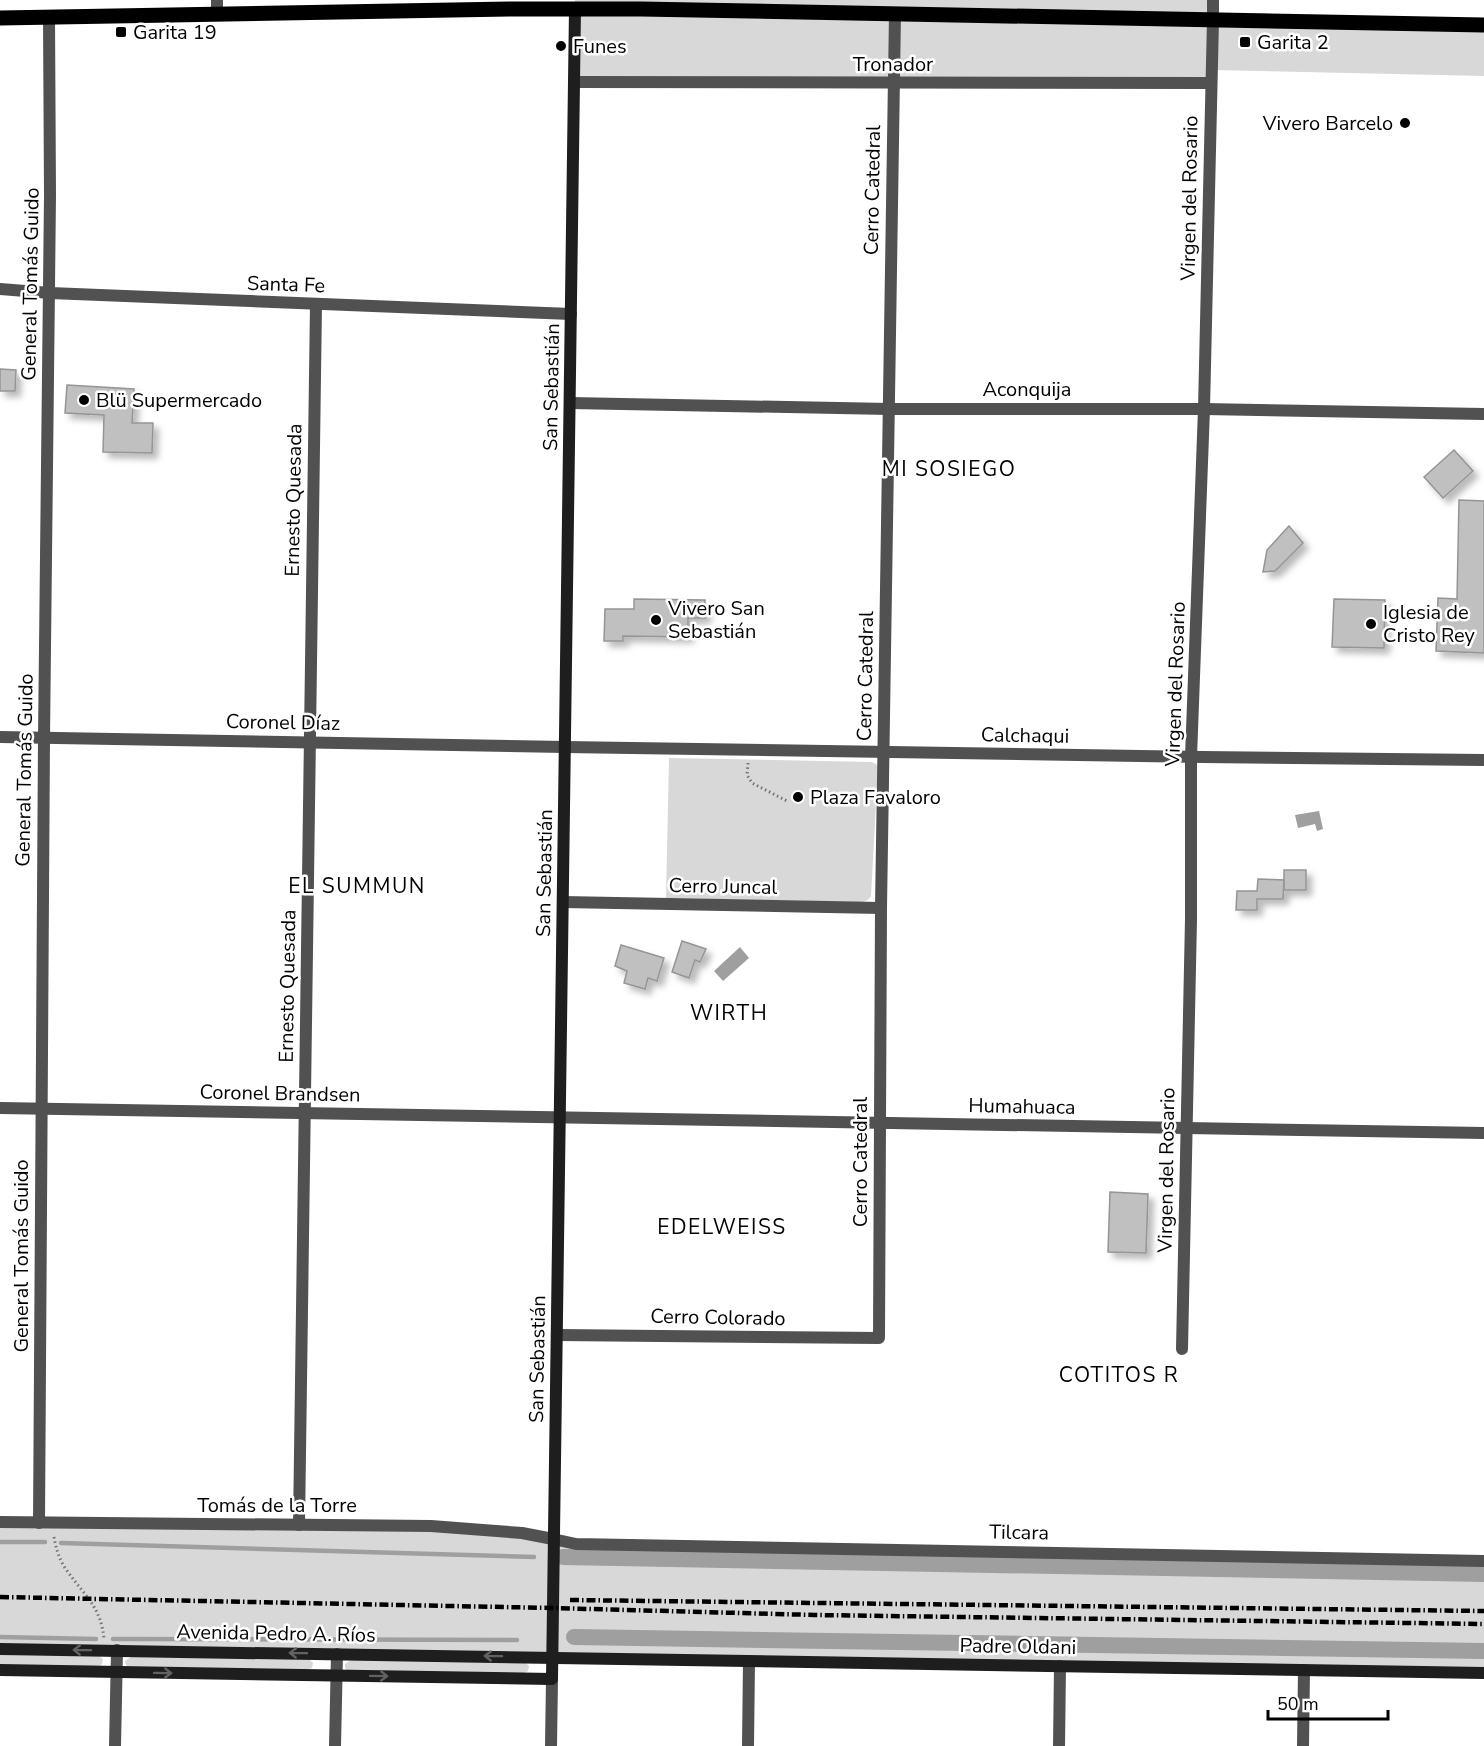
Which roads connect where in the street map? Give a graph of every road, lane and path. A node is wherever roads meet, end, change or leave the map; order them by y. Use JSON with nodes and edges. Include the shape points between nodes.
{"nodes":[{"id":1,"x":1213,"y":0,"type":"edge"},
{"id":2,"x":575,"y":5,"type":"edge"},
{"id":3,"x":217,"y":7,"type":"edge"},
{"id":4,"x":895,"y":14,"type":"junction"},
{"id":5,"x":49,"y":17,"type":"junction"},
{"id":6,"x":0,"y":18,"type":"edge"},
{"id":7,"x":1213,"y":20,"type":"junction"},
{"id":8,"x":1484,"y":25,"type":"edge"},
{"id":9,"x":574,"y":82,"type":"junction"},
{"id":10,"x":894,"y":83,"type":"junction"},
{"id":11,"x":1211,"y":84,"type":"junction"},
{"id":12,"x":0,"y":289,"type":"edge"},
{"id":13,"x":50,"y":294,"type":"junction"},
{"id":14,"x":316,"y":304,"type":"junction"},
{"id":15,"x":571,"y":315,"type":"junction"},
{"id":16,"x":570,"y":403,"type":"junction"},
{"id":17,"x":889,"y":409,"type":"junction"},
{"id":18,"x":1204,"y":409,"type":"junction"},
{"id":19,"x":1484,"y":414,"type":"edge"},
{"id":20,"x":0,"y":737,"type":"edge"},
{"id":21,"x":44,"y":738,"type":"junction"},
{"id":22,"x":310,"y":742,"type":"junction"},
{"id":23,"x":565,"y":747,"type":"junction"},
{"id":24,"x":749,"y":750,"type":"junction"},
{"id":25,"x":884,"y":752,"type":"junction"},
{"id":26,"x":1191,"y":757,"type":"junction"},
{"id":27,"x":1484,"y":760,"type":"edge"},
{"id":28,"x":788,"y":801,"type":"dead end"},
{"id":29,"x":563,"y":902,"type":"junction"},
{"id":30,"x":881,"y":908,"type":"junction"},
{"id":31,"x":0,"y":1108,"type":"edge"},
{"id":32,"x":41,"y":1109,"type":"junction"},
{"id":33,"x":305,"y":1113,"type":"junction"},
{"id":34,"x":559,"y":1118,"type":"junction"},
{"id":35,"x":880,"y":1124,"type":"junction"},
{"id":36,"x":1186,"y":1128,"type":"junction"},
{"id":37,"x":1484,"y":1133,"type":"edge"},
{"id":38,"x":557,"y":1335,"type":"junction"},
{"id":39,"x":879,"y":1338,"type":"joint"},
{"id":40,"x":1182,"y":1349,"type":"dead end"},
{"id":41,"x":0,"y":1522,"type":"edge"},
{"id":42,"x":39,"y":1523,"type":"junction"},
{"id":43,"x":299,"y":1525,"type":"junction"},
{"id":44,"x":53,"y":1536,"type":"dead end"},
{"id":45,"x":553,"y":1539,"type":"junction"},
{"id":46,"x":1484,"y":1561,"type":"edge"},
{"id":47,"x":103,"y":1631,"type":"dead end"},
{"id":48,"x":0,"y":1649,"type":"edge"},
{"id":49,"x":117,"y":1650,"type":"junction"},
{"id":50,"x":337,"y":1654,"type":"junction"},
{"id":51,"x":552,"y":1657,"type":"junction"},
{"id":52,"x":749,"y":1660,"type":"junction"},
{"id":53,"x":1060,"y":1666,"type":"junction"},
{"id":54,"x":0,"y":1670,"type":"edge"},
{"id":55,"x":1304,"y":1670,"type":"junction"},
{"id":56,"x":116,"y":1672,"type":"junction"},
{"id":57,"x":1484,"y":1673,"type":"edge"},
{"id":58,"x":336,"y":1676,"type":"junction"},
{"id":59,"x":552,"y":1679,"type":"junction"},
{"id":60,"x":115,"y":1746,"type":"edge"},
{"id":61,"x":335,"y":1746,"type":"edge"},
{"id":62,"x":551,"y":1746,"type":"edge"},
{"id":63,"x":748,"y":1746,"type":"edge"},
{"id":64,"x":1059,"y":1746,"type":"edge"},
{"id":65,"x":1303,"y":1746,"type":"edge"}],
"edges":[{"from":1,"to":7,"type":"street","name":"Virgen del Rosario"},
{"from":2,"to":3,"type":"main road"},
{"from":2,"to":4,"type":"main road"},
{"from":2,"to":9,"type":"main road","name":"San Sebastián"},
{"from":3,"to":5,"type":"main road"},
{"from":4,"to":7,"type":"main road"},
{"from":4,"to":10,"type":"street","name":"Cerro Catedral"},
{"from":5,"to":6,"type":"main road"},
{"from":5,"to":13,"type":"street","name":"General Tomás Guido"},
{"from":7,"to":8,"type":"main road"},
{"from":7,"to":11,"type":"street","name":"Virgen del Rosario"},
{"from":9,"to":10,"type":"street","name":"Tronador"},
{"from":9,"to":15,"type":"main road","name":"San Sebastián"},
{"from":10,"to":11,"type":"street","name":"Tronador"},
{"from":10,"to":17,"type":"street","name":"Cerro Catedral"},
{"from":11,"to":18,"type":"street","name":"Virgen del Rosario"},
{"from":12,"to":13,"type":"street","name":"Santa Fe"},
{"from":13,"to":14,"type":"street","name":"Santa Fe"},
{"from":13,"to":21,"type":"street","name":"General Tomás Guido"},
{"from":14,"to":15,"type":"street","name":"Santa Fe"},
{"from":14,"to":22,"type":"street","name":"Ernesto Quesada"},
{"from":15,"to":16,"type":"main road","name":"San Sebastián"},
{"from":16,"to":17,"type":"street","name":"Aconquija"},
{"from":16,"to":23,"type":"main road","name":"San Sebastián"},
{"from":17,"to":18,"type":"street","name":"Aconquija"},
{"from":17,"to":25,"type":"street","name":"Cerro Catedral"},
{"from":18,"to":19,"type":"street","name":"Aconquija"},
{"from":18,"to":26,"type":"street","name":"Virgen del Rosario"},
{"from":20,"to":21,"type":"street","name":"Coronel Díaz"},
{"from":21,"to":22,"type":"street","name":"Coronel Díaz"},
{"from":21,"to":32,"type":"street","name":"General Tomás Guido"},
{"from":22,"to":23,"type":"street","name":"Coronel Díaz"},
{"from":22,"to":33,"type":"street","name":"Ernesto Quesada"},
{"from":23,"to":24,"type":"street","name":"Calchaqui"},
{"from":23,"to":29,"type":"main road","name":"San Sebastián"},
{"from":24,"to":25,"type":"street","name":"Calchaqui"},
{"from":24,"to":28,"type":"path","via":[[747,775],[752,783]]},
{"from":25,"to":26,"type":"street","name":"Calchaqui"},
{"from":25,"to":30,"type":"street","name":"Cerro Catedral"},
{"from":26,"to":27,"type":"street","name":"Calchaqui"},
{"from":26,"to":36,"type":"street","name":"Virgen del Rosario"},
{"from":29,"to":30,"type":"street","name":"Cerro Juncal"},
{"from":29,"to":34,"type":"main road","name":"San Sebastián"},
{"from":30,"to":35,"type":"street","name":"Cerro Catedral"},
{"from":31,"to":32,"type":"street","name":"Coronel Brandsen"},
{"from":32,"to":33,"type":"street","name":"Coronel Brandsen"},
{"from":32,"to":42,"type":"street","name":"General Tomás Guido"},
{"from":33,"to":34,"type":"street","name":"Coronel Brandsen"},
{"from":33,"to":43,"type":"street","name":"Ernesto Quesada"},
{"from":34,"to":35,"type":"street","name":"Humahuaca"},
{"from":34,"to":38,"type":"main road","name":"San Sebastián"},
{"from":35,"to":36,"type":"street","name":"Humahuaca"},
{"from":35,"to":39,"type":"street","name":"Cerro Catedral"},
{"from":36,"to":37,"type":"street","name":"Humahuaca"},
{"from":36,"to":40,"type":"street","name":"Virgen del Rosario"},
{"from":38,"to":39,"type":"street","name":"Cerro Colorado"},
{"from":38,"to":45,"type":"main road","name":"San Sebastián"},
{"from":41,"to":42,"type":"street","name":"Tomás de la Torre"},
{"from":42,"to":43,"type":"street","name":"Tomás de la Torre"},
{"from":43,"to":45,"type":"street","name":"Tomás de la Torre","via":[[431,1526]]},
{"from":44,"to":47,"type":"path","via":[[67,1571],[90,1599]]},
{"from":45,"to":46,"type":"street","name":"Tilcara","via":[[576,1544]]},
{"from":45,"to":51,"type":"main road","name":"San Sebastián"},
{"from":49,"to":48,"type":"main road","name":"Avenida Pedro A. Ríos","one_way":true},
{"from":50,"to":49,"type":"main road","name":"Avenida Pedro A. Ríos","one_way":true},
{"from":49,"to":56,"type":"street"},
{"from":51,"to":50,"type":"main road","name":"Avenida Pedro A. Ríos","one_way":true},
{"from":50,"to":58,"type":"street"},
{"from":51,"to":52,"type":"main road","name":"Padre Oldani"},
{"from":51,"to":59,"type":"main road","name":"San Sebastián"},
{"from":52,"to":53,"type":"main road","name":"Padre Oldani"},
{"from":52,"to":63,"type":"street"},
{"from":53,"to":55,"type":"main road","name":"Padre Oldani"},
{"from":53,"to":64,"type":"street"},
{"from":54,"to":56,"type":"main road"},
{"from":55,"to":57,"type":"main road","name":"Padre Oldani"},
{"from":55,"to":65,"type":"street"},
{"from":56,"to":58,"type":"main road","one_way":true},
{"from":56,"to":60,"type":"street"},
{"from":58,"to":59,"type":"main road","one_way":true},
{"from":58,"to":61,"type":"street"},
{"from":59,"to":62,"type":"street","name":"San Sebastián"}]}
